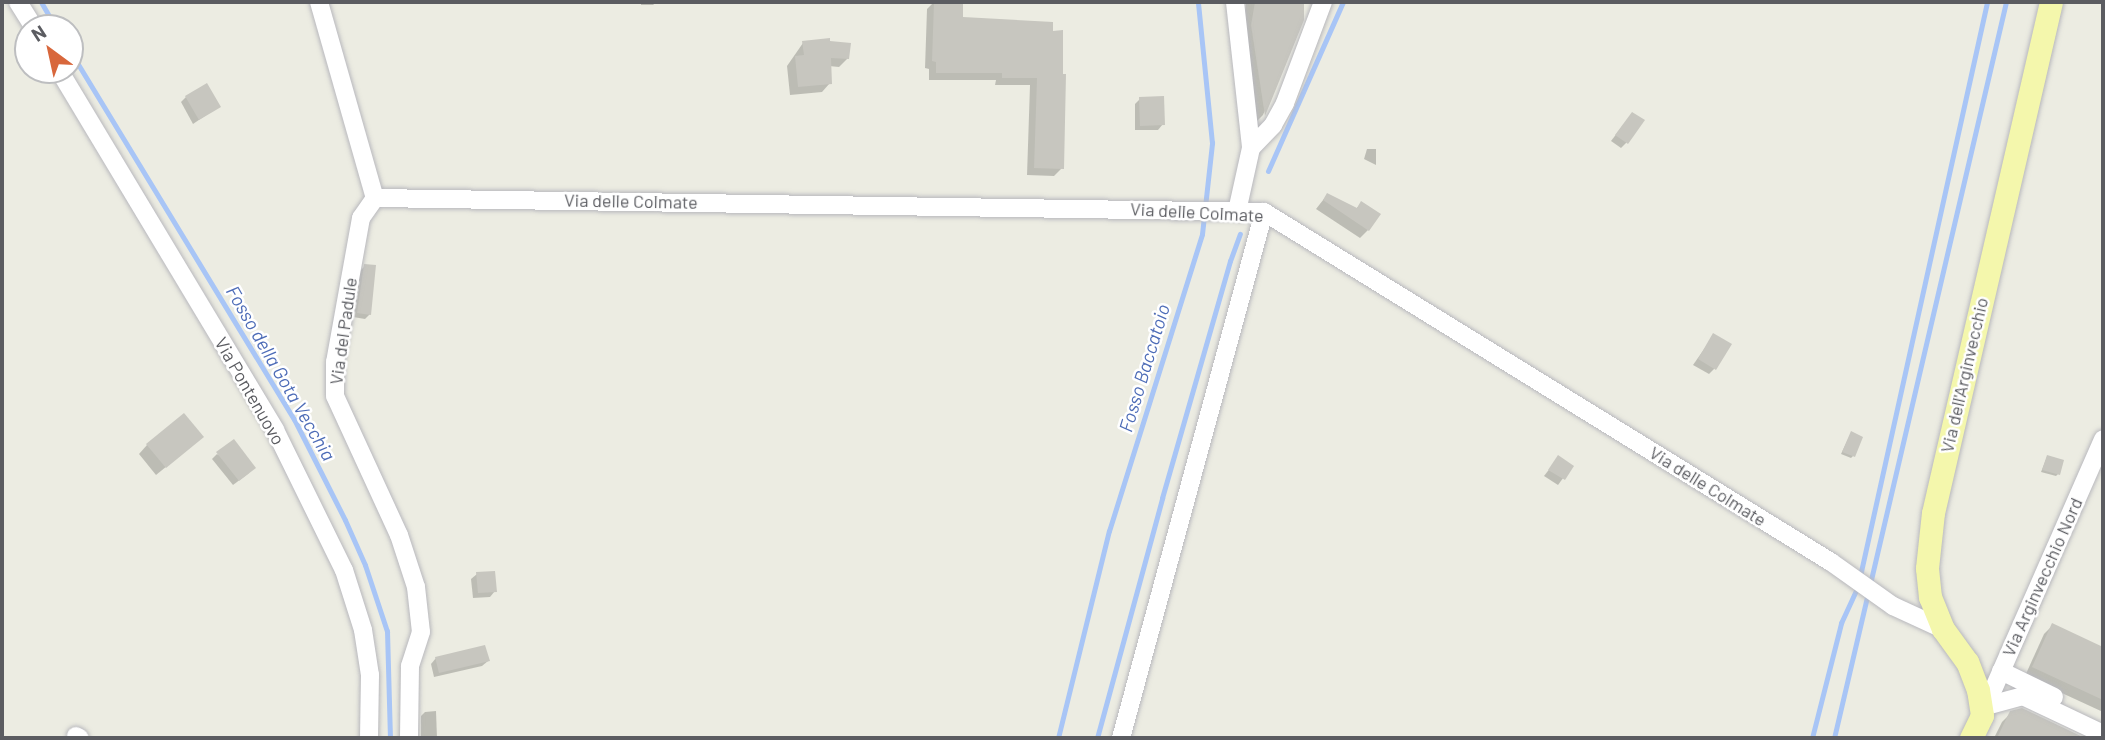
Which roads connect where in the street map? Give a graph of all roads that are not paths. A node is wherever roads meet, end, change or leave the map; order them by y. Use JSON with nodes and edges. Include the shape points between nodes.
{"nodes":[{"id":1,"x":319,"y":2,"type":"edge"},
{"id":2,"x":1235,"y":2,"type":"edge"},
{"id":3,"x":1323,"y":2,"type":"edge"},
{"id":4,"x":2051,"y":2,"type":"edge"},
{"id":5,"x":67,"y":84,"type":"edge"},
{"id":6,"x":1251,"y":148,"type":"junction"},
{"id":7,"x":375,"y":198,"type":"junction"},
{"id":8,"x":1228,"y":211,"type":"junction"},
{"id":9,"x":1264,"y":212,"type":"junction"},
{"id":10,"x":2103,"y":439,"type":"edge"},
{"id":11,"x":1943,"y":629,"type":"junction"},
{"id":12,"x":2001,"y":671,"type":"junction"},
{"id":13,"x":2103,"y":721,"type":"edge"},
{"id":14,"x":1979,"y":726,"type":"edge"},
{"id":15,"x":2103,"y":734,"type":"edge"},
{"id":16,"x":369,"y":738,"type":"edge"},
{"id":17,"x":409,"y":738,"type":"edge"},
{"id":18,"x":1121,"y":738,"type":"edge"}],
"edges":[{"from":1,"to":7,"type":"street"},
{"from":2,"to":6,"type":"street"},
{"from":3,"to":6,"type":"street","via":[[1285,103],[1273,125]]},
{"from":4,"to":11,"type":"main road","name":"Via dell'Arginvecchio","via":[[1933,513],[1927,568],[1930,597]]},
{"from":5,"to":16,"type":"street","name":"Via Pontenuovo","via":[[275,430],[344,570],[363,630],[370,675]]},
{"from":6,"to":8,"type":"street"},
{"from":7,"to":8,"type":"street","name":"Via delle Colmate"},
{"from":7,"to":17,"type":"street","name":"Via del Padule","via":[[361,218],[335,362],[335,396],[399,535],[416,587],[421,632],[411,666]]},
{"from":8,"to":9,"type":"street","name":"Via delle Colmate"},
{"from":9,"to":11,"type":"street","name":"Via delle Colmate","via":[[1831,562],[1892,606]]},
{"from":9,"to":18,"type":"street"},
{"from":10,"to":12,"type":"street","name":"Via Arginvecchio Nord"},
{"from":11,"to":14,"type":"main road","name":"Via dell'Arginvecchio","via":[[1967,662],[1978,690]]},
{"from":12,"to":13,"type":"street"},
{"from":12,"to":14,"type":"street","name":"Via Arginvecchio Nord"},
{"from":14,"to":15,"type":"street","via":[[2023,696]]}]}
